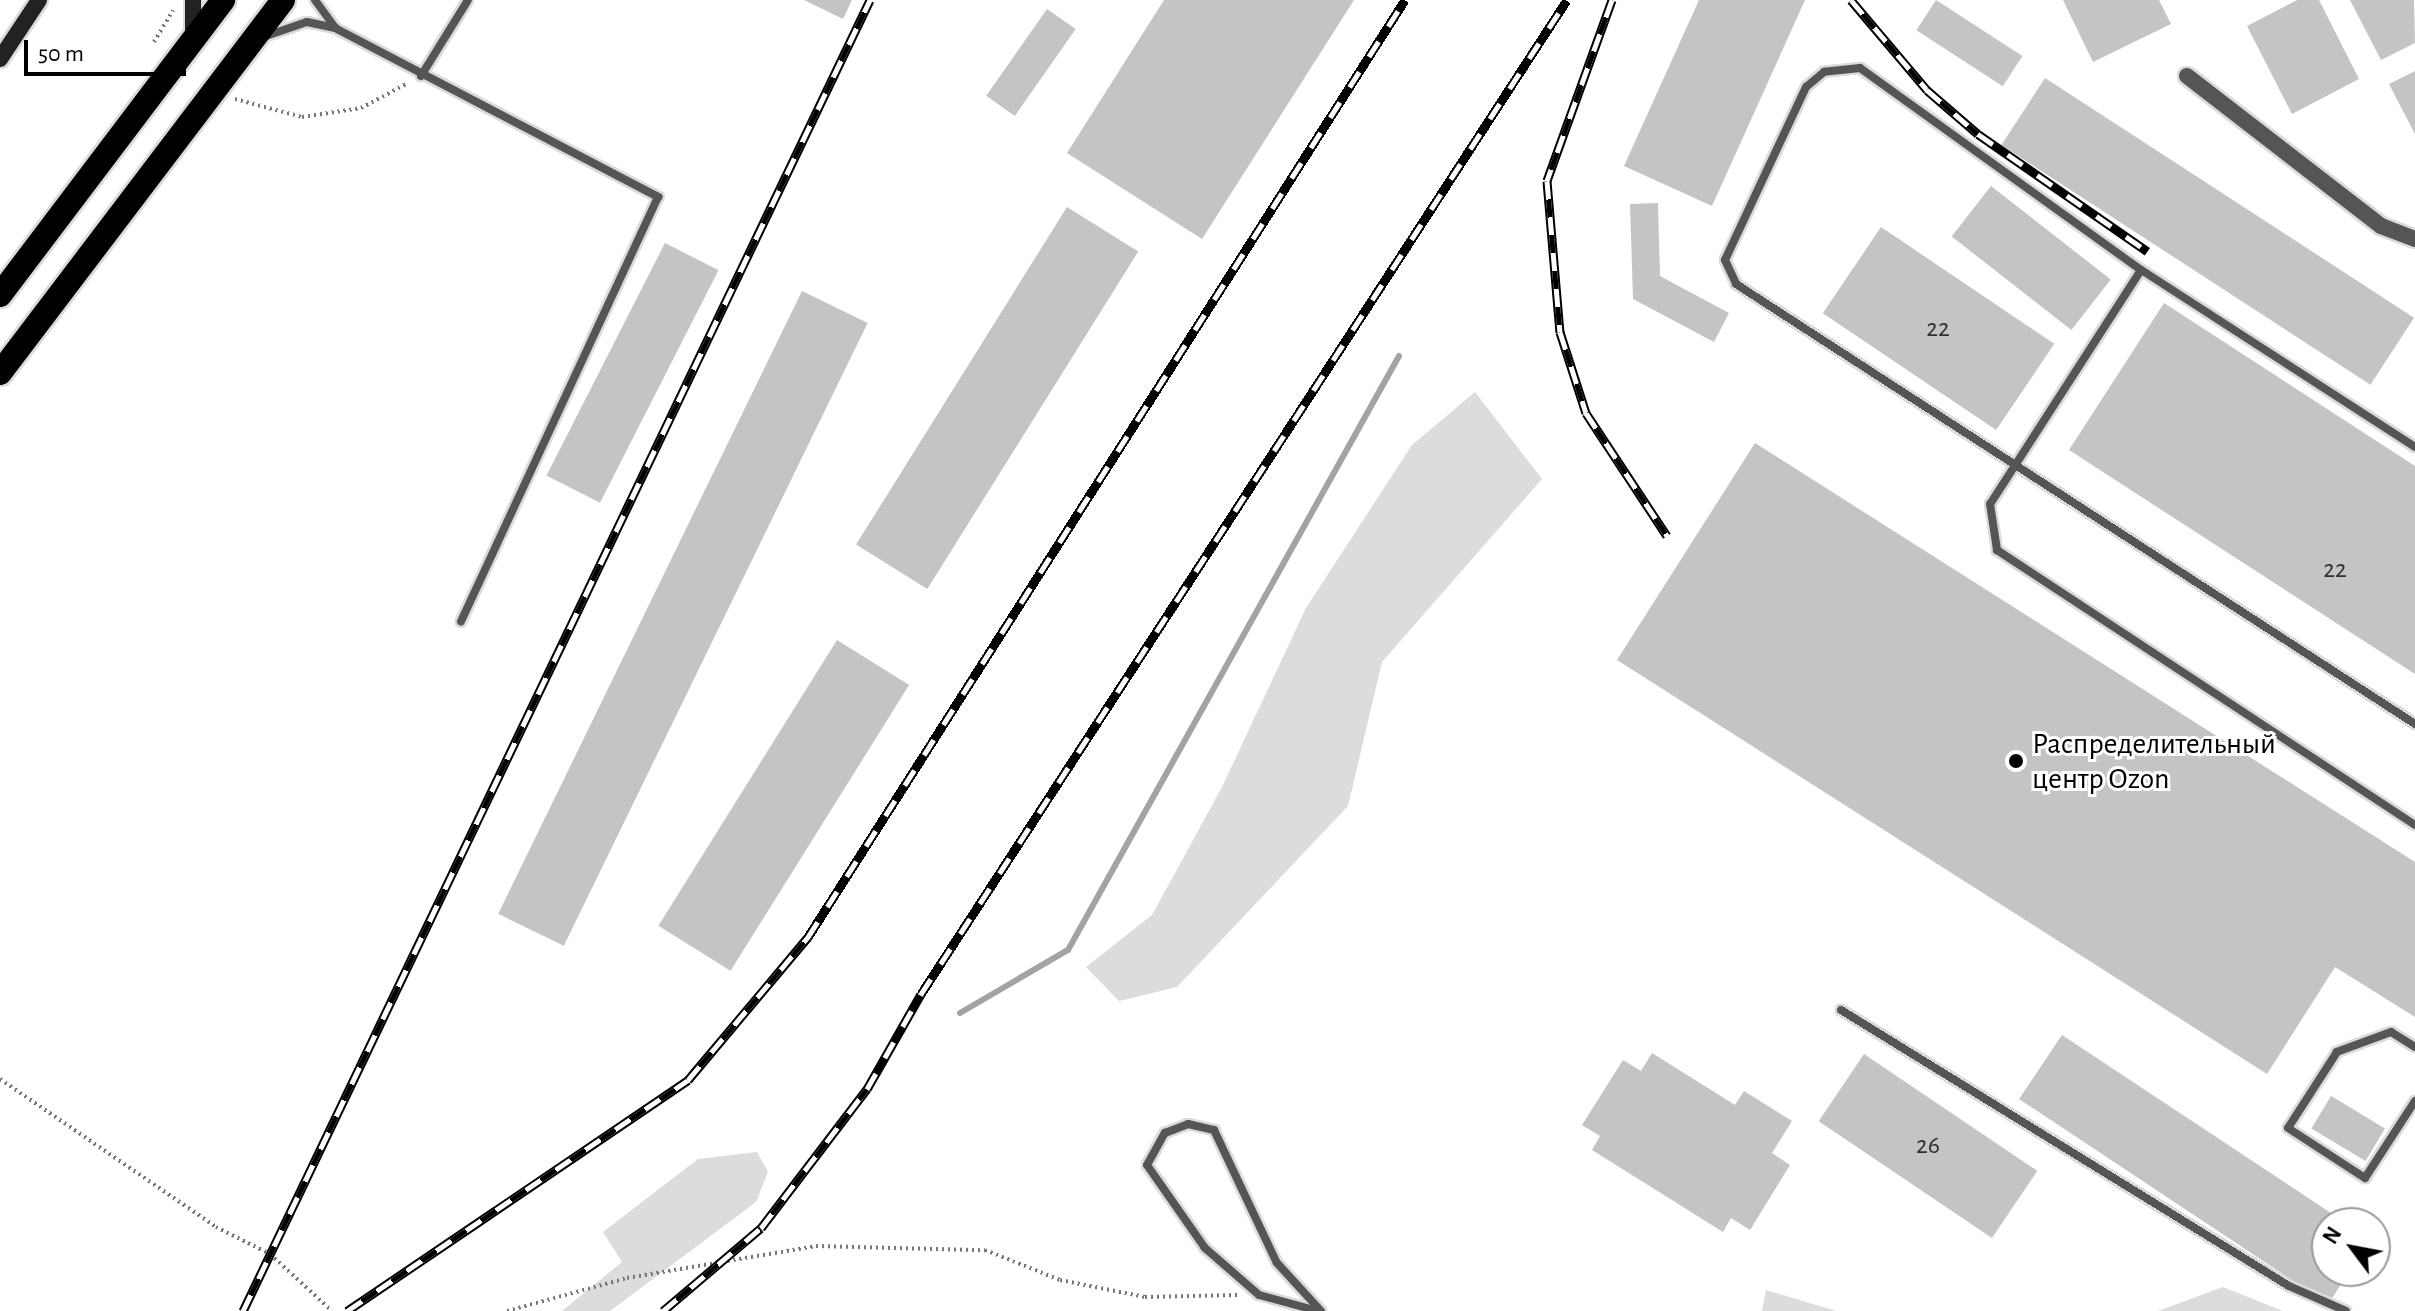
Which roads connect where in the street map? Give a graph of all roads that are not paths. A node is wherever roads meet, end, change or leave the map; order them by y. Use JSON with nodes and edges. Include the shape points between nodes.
{"nodes":[{"id":1,"x":39,"y":0,"type":"edge"},
{"id":2,"x":193,"y":0,"type":"edge"},
{"id":3,"x":223,"y":0,"type":"edge"},
{"id":4,"x":283,"y":0,"type":"edge"},
{"id":5,"x":315,"y":0,"type":"edge"},
{"id":6,"x":468,"y":0,"type":"edge"},
{"id":7,"x":335,"y":28,"type":"junction"},
{"id":8,"x":192,"y":41,"type":"junction"},
{"id":9,"x":248,"y":46,"type":"junction"},
{"id":10,"x":0,"y":59,"type":"edge"},
{"id":11,"x":421,"y":76,"type":"junction"},
{"id":12,"x":2187,"y":76,"type":"dead end"},
{"id":13,"x":2415,"y":239,"type":"edge"},
{"id":14,"x":2141,"y":270,"type":"junction"},
{"id":15,"x":0,"y":295,"type":"edge"},
{"id":16,"x":0,"y":373,"type":"edge"},
{"id":17,"x":2415,"y":447,"type":"edge"},
{"id":18,"x":2015,"y":465,"type":"junction"},
{"id":19,"x":461,"y":622,"type":"dead end"},
{"id":20,"x":2415,"y":724,"type":"edge"},
{"id":21,"x":2415,"y":825,"type":"edge"},
{"id":22,"x":1841,"y":1010,"type":"dead end"},
{"id":23,"x":2415,"y":1047,"type":"edge"},
{"id":24,"x":2415,"y":1101,"type":"edge"},
{"id":25,"x":1319,"y":1311,"type":"edge"},
{"id":26,"x":2346,"y":1311,"type":"edge"}],
"edges":[{"from":1,"to":10,"type":"street"},
{"from":2,"to":8,"type":"street"},
{"from":3,"to":8,"type":"highway"},
{"from":4,"to":9,"type":"highway"},
{"from":5,"to":7,"type":"lane"},
{"from":6,"to":11,"type":"lane"},
{"from":7,"to":9,"type":"lane","via":[[307,22]]},
{"from":7,"to":11,"type":"lane"},
{"from":8,"to":15,"type":"highway"},
{"from":9,"to":16,"type":"highway"},
{"from":11,"to":19,"type":"lane","via":[[658,197]]},
{"from":12,"to":13,"type":"street","via":[[2381,226]]},
{"from":14,"to":17,"type":"lane"},
{"from":14,"to":18,"type":"lane"},
{"from":14,"to":18,"type":"lane","via":[[1872,72],[1836,68],[1801,94],[1725,260],[1726,274]]},
{"from":18,"to":20,"type":"lane"},
{"from":18,"to":21,"type":"lane","via":[[1988,521],[2010,562]]},
{"from":22,"to":26,"type":"lane","via":[[2289,1286]]},
{"from":23,"to":24,"type":"lane","via":[[2391,1032],[2337,1052],[2288,1128],[2365,1178]]},
{"from":25,"to":25,"type":"lane","via":[[1259,1295],[1205,1248],[1147,1165],[1165,1133],[1188,1124],[1214,1130],[1277,1263]]}]}
